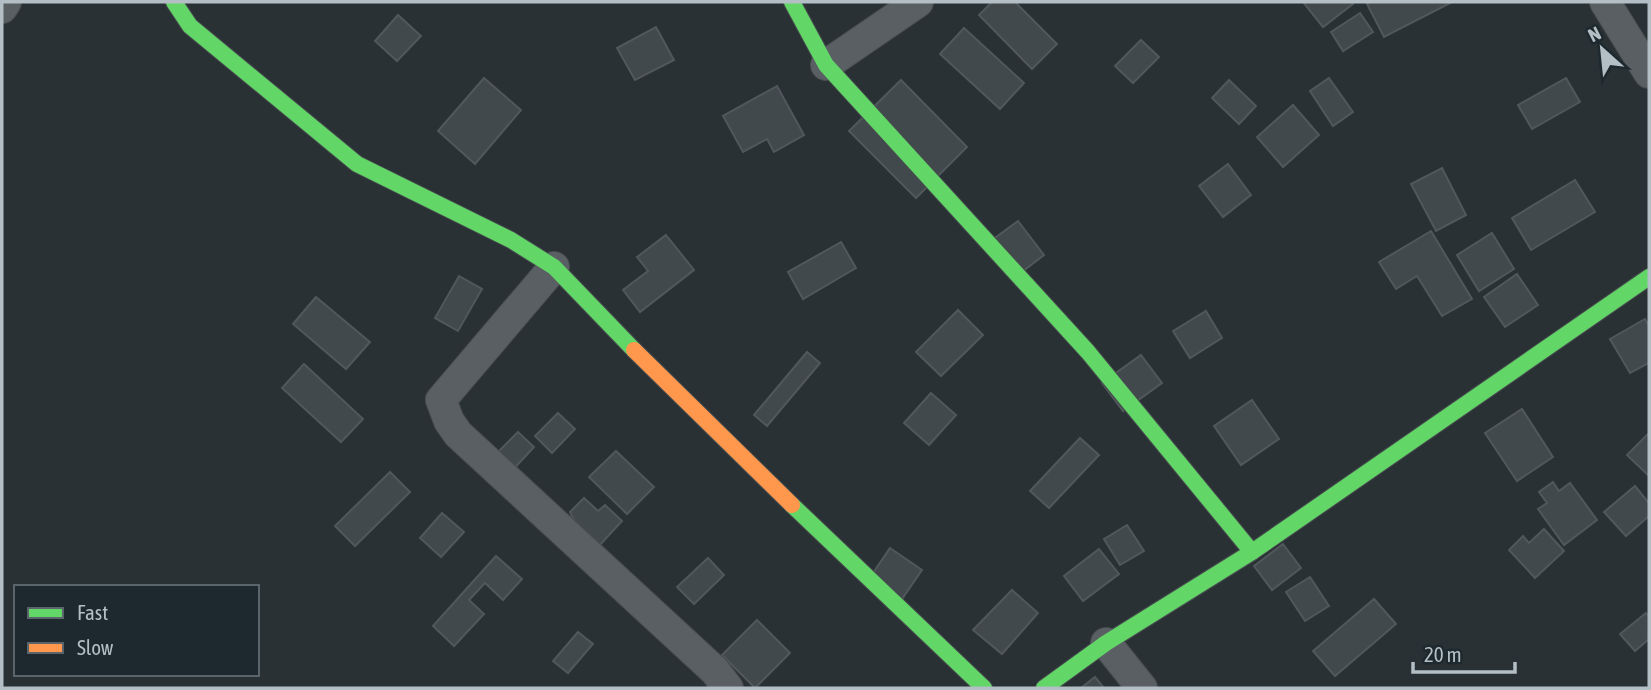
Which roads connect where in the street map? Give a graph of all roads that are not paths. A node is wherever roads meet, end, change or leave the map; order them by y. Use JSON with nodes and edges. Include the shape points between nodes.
{"nodes":[{"id":1,"x":6,"y":2,"type":"edge"},
{"id":2,"x":174,"y":2,"type":"edge"},
{"id":3,"x":792,"y":2,"type":"edge"},
{"id":4,"x":919,"y":2,"type":"edge"},
{"id":5,"x":1605,"y":2,"type":"edge"},
{"id":6,"x":2,"y":8,"type":"edge"},
{"id":7,"x":826,"y":65,"type":"junction"},
{"id":8,"x":1649,"y":73,"type":"edge"},
{"id":9,"x":554,"y":267,"type":"junction"},
{"id":10,"x":1649,"y":276,"type":"edge"},
{"id":11,"x":1252,"y":552,"type":"junction"},
{"id":12,"x":1106,"y":643,"type":"junction"},
{"id":13,"x":728,"y":688,"type":"edge"},
{"id":14,"x":984,"y":688,"type":"edge"},
{"id":15,"x":1044,"y":688,"type":"edge"},
{"id":16,"x":1142,"y":688,"type":"edge"}],
"edges":[{"from":1,"to":6,"type":"street"},
{"from":2,"to":9,"type":"street","via":[[190,26],[357,164],[511,240]]},
{"from":3,"to":7,"type":"street"},
{"from":4,"to":7,"type":"street"},
{"from":5,"to":8,"type":"street"},
{"from":7,"to":11,"type":"street","via":[[1088,352]]},
{"from":9,"to":13,"type":"street","via":[[441,400],[449,421]]},
{"from":9,"to":14,"type":"street","via":[[653,369]]},
{"from":10,"to":11,"type":"street"},
{"from":11,"to":12,"type":"street"},
{"from":12,"to":15,"type":"street"},
{"from":12,"to":16,"type":"street"}]}
